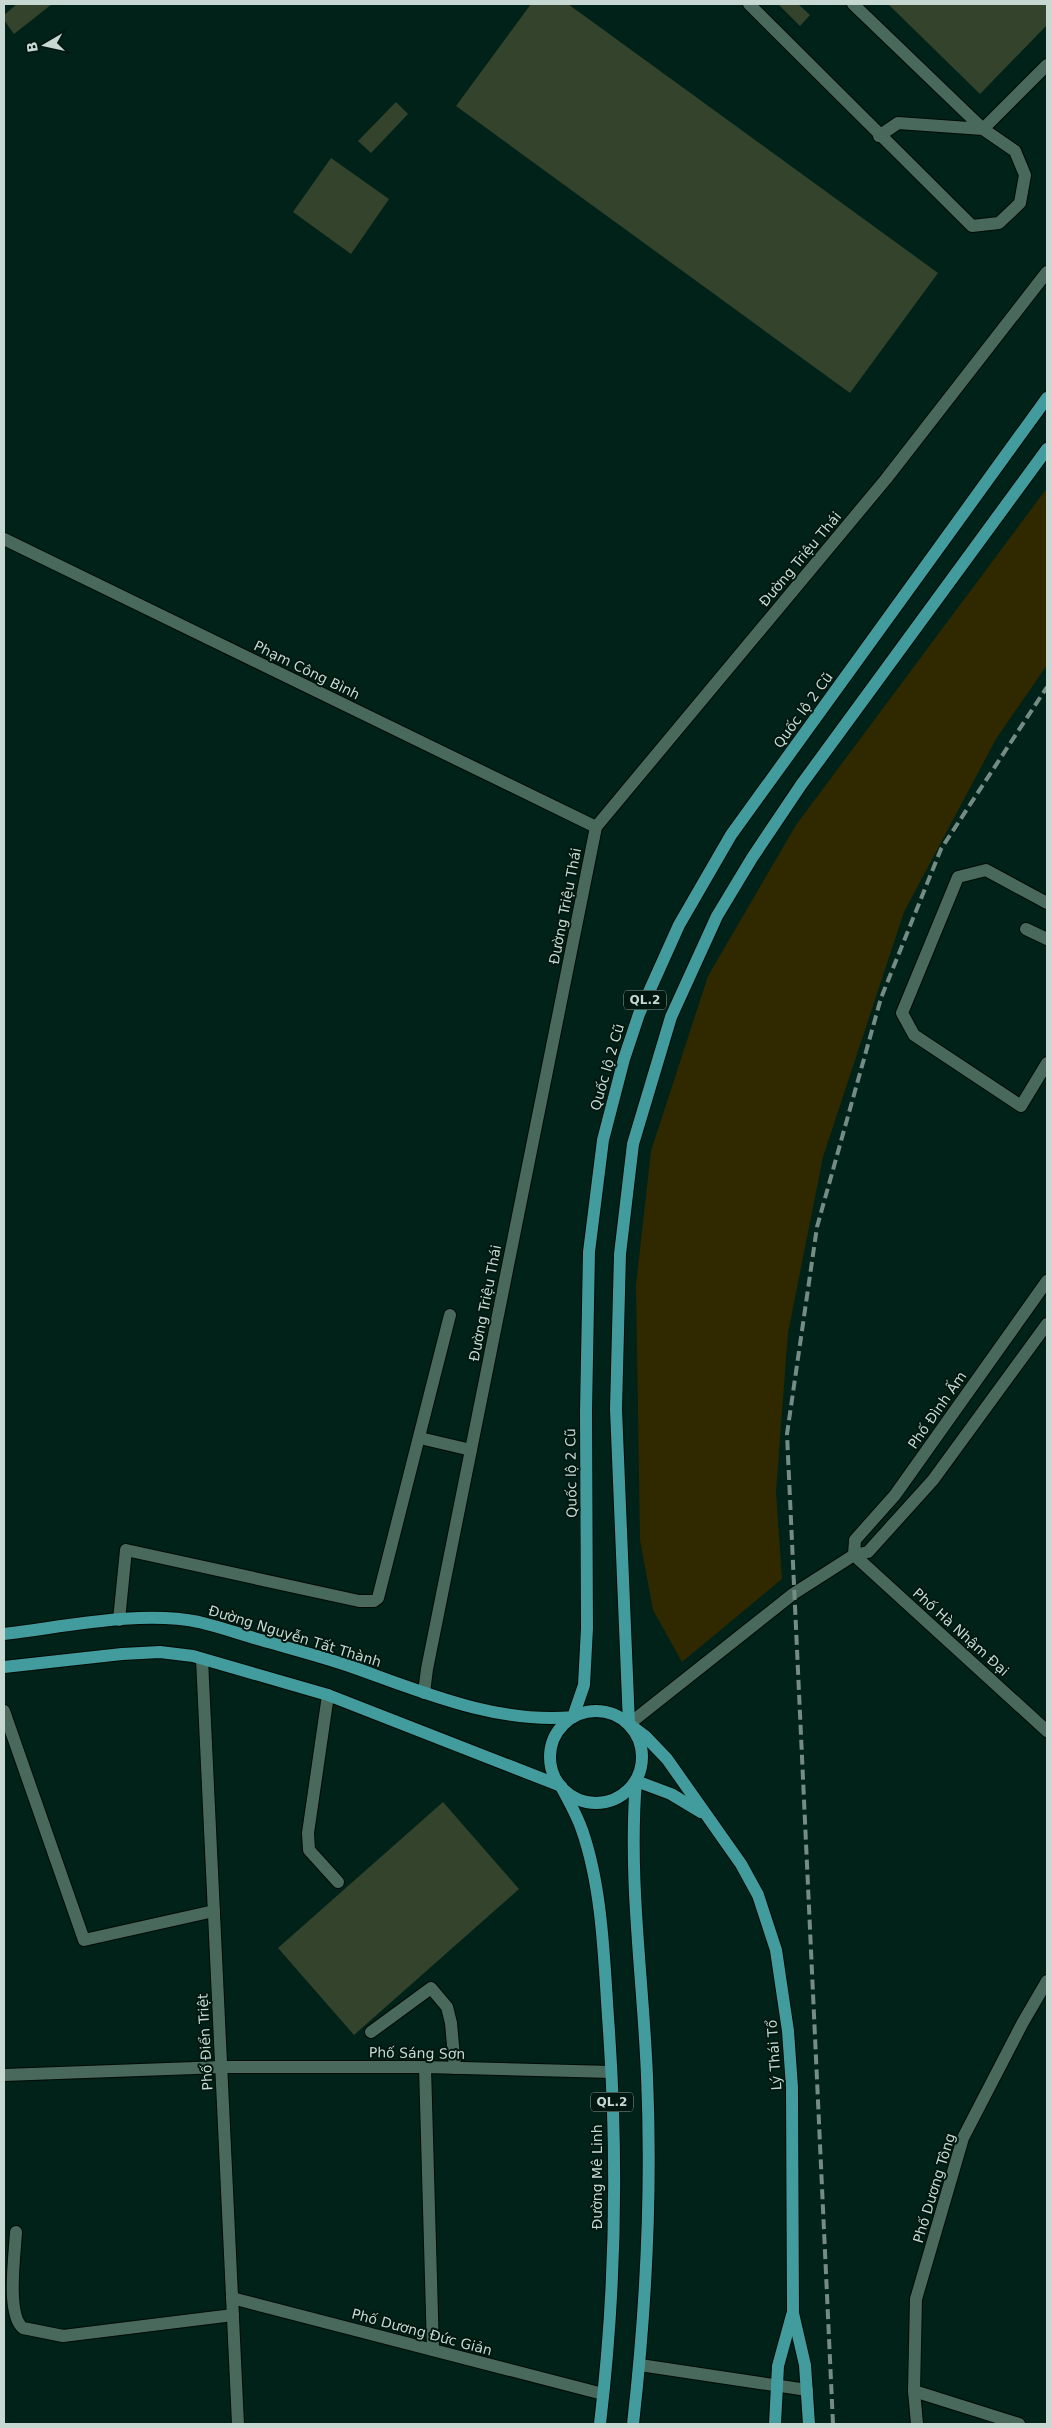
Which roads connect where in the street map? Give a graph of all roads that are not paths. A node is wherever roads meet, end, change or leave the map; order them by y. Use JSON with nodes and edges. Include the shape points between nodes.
{"nodes":[{"id":1,"x":749,"y":4,"type":"edge"},
{"id":2,"x":853,"y":4,"type":"edge"},
{"id":3,"x":1047,"y":64,"type":"edge"},
{"id":4,"x":982,"y":129,"type":"junction"},
{"id":5,"x":879,"y":136,"type":"junction"},
{"id":6,"x":1047,"y":272,"type":"edge"},
{"id":7,"x":1047,"y":398,"type":"edge"},
{"id":8,"x":1047,"y":449,"type":"edge"},
{"id":9,"x":4,"y":539,"type":"edge"},
{"id":10,"x":596,"y":827,"type":"junction"},
{"id":11,"x":1047,"y":903,"type":"edge"},
{"id":12,"x":1026,"y":928,"type":"dead end"},
{"id":13,"x":1047,"y":939,"type":"edge"},
{"id":14,"x":1047,"y":1063,"type":"edge"},
{"id":15,"x":1047,"y":1281,"type":"edge"},
{"id":16,"x":450,"y":1315,"type":"dead end"},
{"id":17,"x":1047,"y":1324,"type":"edge"},
{"id":18,"x":420,"y":1438,"type":"junction"},
{"id":19,"x":471,"y":1450,"type":"junction"},
{"id":20,"x":854,"y":1555,"type":"junction"},
{"id":21,"x":119,"y":1620,"type":"junction"},
{"id":22,"x":4,"y":1634,"type":"edge"},
{"id":23,"x":202,"y":1658,"type":"junction"},
{"id":24,"x":4,"y":1666,"type":"edge"},
{"id":25,"x":424,"y":1693,"type":"junction"},
{"id":26,"x":328,"y":1695,"type":"junction"},
{"id":27,"x":4,"y":1712,"type":"edge"},
{"id":28,"x":573,"y":1717,"type":"junction"},
{"id":29,"x":629,"y":1724,"type":"junction"},
{"id":30,"x":1047,"y":1731,"type":"edge"},
{"id":31,"x":636,"y":1781,"type":"junction"},
{"id":32,"x":561,"y":1786,"type":"junction"},
{"id":33,"x":705,"y":1814,"type":"junction"},
{"id":34,"x":338,"y":1882,"type":"dead end"},
{"id":35,"x":214,"y":1911,"type":"junction"},
{"id":36,"x":1047,"y":1982,"type":"edge"},
{"id":37,"x":371,"y":2032,"type":"dead end"},
{"id":38,"x":222,"y":2066,"type":"junction"},
{"id":39,"x":425,"y":2067,"type":"junction"},
{"id":40,"x":455,"y":2068,"type":"junction"},
{"id":41,"x":611,"y":2072,"type":"junction"},
{"id":42,"x":4,"y":2075,"type":"edge"},
{"id":43,"x":16,"y":2232,"type":"dead end"},
{"id":44,"x":232,"y":2298,"type":"junction"},
{"id":45,"x":793,"y":2312,"type":"junction"},
{"id":46,"x":233,"y":2315,"type":"junction"},
{"id":47,"x":433,"y":2350,"type":"junction"},
{"id":48,"x":640,"y":2365,"type":"junction"},
{"id":49,"x":777,"y":2384,"type":"junction"},
{"id":50,"x":807,"y":2390,"type":"junction"},
{"id":51,"x":914,"y":2391,"type":"junction"},
{"id":52,"x":603,"y":2394,"type":"junction"},
{"id":53,"x":238,"y":2424,"type":"edge"},
{"id":54,"x":600,"y":2424,"type":"edge"},
{"id":55,"x":633,"y":2424,"type":"edge"},
{"id":56,"x":775,"y":2424,"type":"edge"},
{"id":57,"x":809,"y":2424,"type":"edge"},
{"id":58,"x":917,"y":2424,"type":"edge"},
{"id":59,"x":1018,"y":2424,"type":"edge"}],
"edges":[{"from":1,"to":5,"type":"street"},
{"from":2,"to":4,"type":"street"},
{"from":3,"to":4,"type":"street"},
{"from":4,"to":5,"type":"street","via":[[898,123]]},
{"from":4,"to":5,"type":"street","via":[[1015,151],[1025,175],[1020,203],[999,224],[972,226]]},
{"from":6,"to":10,"type":"street","name":"Đường Triệu Thái","via":[[886,479]]},
{"from":7,"to":28,"type":"main road","name":"Quốc lộ 2 Cũ","number":"QL.2","via":[[731,835],[679,924],[639,1014],[602,1140],[592,1219],[587,1329],[587,1644],[583,1692]]},
{"from":8,"to":29,"type":"main road","number":"QL.2","via":[[768,834],[717,916],[671,1017],[634,1144],[620,1254],[616,1409]]},
{"from":9,"to":10,"type":"street","name":"Phạm Công Bình"},
{"from":10,"to":19,"type":"street","name":"Đường Triệu Thái"},
{"from":11,"to":14,"type":"street","via":[[986,870],[958,877],[902,1013],[914,1035],[1022,1106]]},
{"from":12,"to":13,"type":"street"},
{"from":15,"to":20,"type":"street","name":"Phố Đình Ấm","via":[[895,1495],[855,1540]]},
{"from":16,"to":18,"type":"street"},
{"from":17,"to":20,"type":"street","via":[[933,1480],[868,1552]]},
{"from":18,"to":19,"type":"street"},
{"from":18,"to":21,"type":"street","via":[[381,1592],[374,1601],[359,1601],[126,1550]]},
{"from":19,"to":25,"type":"street","name":"Đường Triệu Thái"},
{"from":20,"to":29,"type":"street","via":[[793,1594]]},
{"from":20,"to":30,"type":"street","name":"Phố Hà Nhậm Đại"},
{"from":21,"to":22,"type":"main road","name":"Đường Nguyễn Tất Thành"},
{"from":21,"to":25,"type":"main road","name":"Đường Nguyễn Tất Thành","via":[[162,1618],[199,1622],[337,1662]]},
{"from":23,"to":24,"type":"main road","via":[[151,1652]]},
{"from":23,"to":26,"type":"main road"},
{"from":23,"to":35,"type":"street","name":"Phố Điển Triệt"},
{"from":25,"to":28,"type":"main road","name":"Đường Nguyễn Tất Thành","via":[[511,1716],[532,1719]]},
{"from":26,"to":32,"type":"main road"},
{"from":26,"to":34,"type":"street","via":[[308,1833],[309,1850]]},
{"from":27,"to":35,"type":"street","via":[[84,1940]]},
{"from":28,"to":29,"type":"main road","via":[[602,1711]]},
{"from":28,"to":32,"type":"main road","number":"QL.2","via":[[561,1727],[551,1749],[553,1772]]},
{"from":29,"to":31,"type":"main road","number":"QL.2","via":[[638,1736],[642,1751],[642,1766]]},
{"from":29,"to":33,"type":"main road","name":"Lý Thái Tổ","via":[[668,1758]]},
{"from":31,"to":32,"type":"main road","via":[[621,1796],[600,1803],[578,1800]]},
{"from":31,"to":33,"type":"main road","name":"Lý Thái Tổ","via":[[671,1794]]},
{"from":31,"to":48,"type":"main road","number":"QL.2","via":[[632,1872],[647,2076],[649,2180]]},
{"from":32,"to":41,"type":"main road","name":"Đường Mê Linh","number":"QL.2","via":[[582,1831],[594,1882],[606,1975]]},
{"from":33,"to":45,"type":"main road","name":"Lý Thái Tổ","via":[[741,1864],[758,1895],[780,1971],[792,2087]]},
{"from":35,"to":38,"type":"street","name":"Phố Điển Triệt"},
{"from":36,"to":51,"type":"street","name":"Phố Dương Tông","via":[[963,2138],[916,2299]]},
{"from":37,"to":40,"type":"street","via":[[431,1988],[447,2007]]},
{"from":38,"to":39,"type":"street","name":"Phố Sáng Sơn"},
{"from":38,"to":42,"type":"street","name":"Phố Sáng Sơn"},
{"from":38,"to":44,"type":"street","name":"Phố Điển Triệt"},
{"from":39,"to":40,"type":"street","name":"Phố Sáng Sơn"},
{"from":39,"to":47,"type":"street"},
{"from":40,"to":41,"type":"street","name":"Phố Sáng Sơn"},
{"from":41,"to":52,"type":"main road","name":"Đường Mê Linh","number":"QL.2","via":[[612,2269]]},
{"from":43,"to":46,"type":"street","via":[[13,2302],[18,2325],[23,2328],[63,2336]]},
{"from":44,"to":46,"type":"street","name":"Phố Điển Triệt"},
{"from":44,"to":47,"type":"street","name":"Phố Dương Đức Giản"},
{"from":45,"to":49,"type":"main road","name":"Lý Thái Tổ","via":[[778,2366]]},
{"from":45,"to":50,"type":"main road","name":"Lý Thái Tổ"},
{"from":46,"to":53,"type":"street","name":"Phố Điển Triệt"},
{"from":47,"to":52,"type":"street","name":"Phố Dương Đức Giản"},
{"from":48,"to":49,"type":"street"},
{"from":48,"to":55,"type":"main road","number":"QL.2"},
{"from":49,"to":50,"type":"street"},
{"from":49,"to":56,"type":"main road","name":"Lý Thái Tổ"},
{"from":50,"to":57,"type":"main road","name":"Lý Thái Tổ"},
{"from":51,"to":58,"type":"street","name":"Phố Dương Tông"},
{"from":51,"to":59,"type":"street"},
{"from":52,"to":54,"type":"main road","name":"Đường Mê Linh","number":"QL.2"}]}
